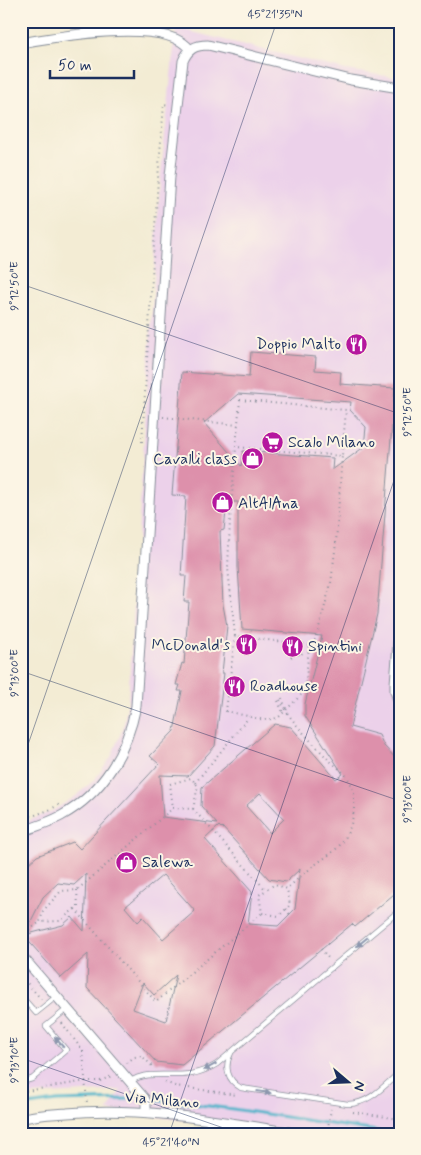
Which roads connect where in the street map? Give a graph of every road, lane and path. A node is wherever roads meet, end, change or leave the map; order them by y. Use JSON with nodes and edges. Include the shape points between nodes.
{"nodes":[{"id":1,"x":21,"y":43,"type":"edge"},
{"id":2,"x":190,"y":50,"type":"junction"},
{"id":3,"x":400,"y":88,"type":"edge"},
{"id":4,"x":154,"y":416,"type":"junction"},
{"id":5,"x":238,"y":425,"type":"junction"},
{"id":6,"x":236,"y":446,"type":"junction"},
{"id":7,"x":342,"y":456,"type":"junction"},
{"id":8,"x":400,"y":618,"type":"edge"},
{"id":9,"x":235,"y":636,"type":"junction"},
{"id":10,"x":302,"y":644,"type":"junction"},
{"id":11,"x":309,"y":644,"type":"junction"},
{"id":12,"x":301,"y":649,"type":"dead end"},
{"id":13,"x":296,"y":653,"type":"dead end"},
{"id":14,"x":291,"y":657,"type":"dead end"},
{"id":15,"x":400,"y":706,"type":"edge"},
{"id":16,"x":285,"y":711,"type":"junction"},
{"id":17,"x":249,"y":717,"type":"junction"},
{"id":18,"x":195,"y":783,"type":"junction"},
{"id":19,"x":173,"y":808,"type":"junction"},
{"id":20,"x":193,"y":808,"type":"junction"},
{"id":21,"x":21,"y":832,"type":"edge"},
{"id":22,"x":287,"y":889,"type":"junction"},
{"id":23,"x":77,"y":890,"type":"junction"},
{"id":24,"x":266,"y":890,"type":"junction"},
{"id":25,"x":75,"y":909,"type":"junction"},
{"id":26,"x":286,"y":909,"type":"junction"},
{"id":27,"x":400,"y":910,"type":"edge"},
{"id":28,"x":262,"y":913,"type":"junction"},
{"id":29,"x":290,"y":915,"type":"dead end"},
{"id":30,"x":40,"y":922,"type":"junction"},
{"id":31,"x":21,"y":936,"type":"edge"},
{"id":32,"x":321,"y":949,"type":"dead end"},
{"id":33,"x":21,"y":955,"type":"edge"},
{"id":34,"x":335,"y":965,"type":"junction"},
{"id":35,"x":21,"y":976,"type":"edge"},
{"id":36,"x":21,"y":996,"type":"edge"},
{"id":37,"x":57,"y":996,"type":"junction"},
{"id":38,"x":46,"y":1005,"type":"junction"},
{"id":39,"x":67,"y":1008,"type":"junction"},
{"id":40,"x":57,"y":1017,"type":"junction"},
{"id":41,"x":232,"y":1052,"type":"junction"},
{"id":42,"x":120,"y":1069,"type":"junction"},
{"id":43,"x":400,"y":1072,"type":"edge"},
{"id":44,"x":159,"y":1076,"type":"junction"},
{"id":45,"x":86,"y":1081,"type":"junction"},
{"id":46,"x":21,"y":1082,"type":"edge"},
{"id":47,"x":130,"y":1082,"type":"junction"},
{"id":48,"x":21,"y":1092,"type":"edge"},
{"id":49,"x":243,"y":1096,"type":"dead end"},
{"id":50,"x":87,"y":1103,"type":"dead end"},
{"id":51,"x":331,"y":1109,"type":"dead end"},
{"id":52,"x":146,"y":1112,"type":"junction"},
{"id":53,"x":351,"y":1112,"type":"dead end"},
{"id":54,"x":21,"y":1119,"type":"edge"},
{"id":55,"x":400,"y":1119,"type":"edge"},
{"id":56,"x":300,"y":1134,"type":"edge"},
{"id":57,"x":327,"y":1134,"type":"edge"}],
"edges":[{"from":1,"to":2,"type":"street","via":[[128,31],[167,36]]},
{"from":2,"to":3,"type":"street","via":[[201,45],[214,46],[351,80]]},
{"from":2,"to":4,"type":"street","via":[[183,61],[170,176]]},
{"from":4,"to":5,"type":"path"},
{"from":4,"to":21,"type":"street","via":[[133,722],[122,751],[103,782],[91,794],[60,816]]},
{"from":5,"to":6,"type":"path"},
{"from":5,"to":7,"type":"path","via":[[240,400],[346,410]]},
{"from":6,"to":7,"type":"path"},
{"from":6,"to":9,"type":"path","via":[[228,568]]},
{"from":7,"to":11,"type":"path","via":[[331,583],[316,639]]},
{"from":8,"to":15,"type":"street","via":[[394,684]]},
{"from":9,"to":10,"type":"path"},
{"from":9,"to":17,"type":"path","via":[[226,711]]},
{"from":10,"to":11,"type":"path"},
{"from":10,"to":12,"type":"path","via":[[296,650],[300,656],[304,652]]},
{"from":11,"to":16,"type":"path","via":[[305,691]]},
{"from":13,"to":14,"type":"path"},
{"from":16,"to":16,"type":"path","via":[[280,700]]},
{"from":16,"to":17,"type":"path","via":[[278,718]]},
{"from":16,"to":22,"type":"path","via":[[346,775],[353,792],[354,807],[346,837],[338,847]]},
{"from":17,"to":18,"type":"path"},
{"from":18,"to":19,"type":"path","via":[[191,778],[170,784]]},
{"from":18,"to":20,"type":"path","via":[[198,786]]},
{"from":19,"to":20,"type":"path"},
{"from":19,"to":23,"type":"path"},
{"from":20,"to":24,"type":"path"},
{"from":22,"to":24,"type":"path","via":[[275,884]]},
{"from":22,"to":26,"type":"path","via":[[290,905]]},
{"from":23,"to":25,"type":"path","via":[[78,906]]},
{"from":23,"to":30,"type":"path","via":[[61,891],[43,911]]},
{"from":24,"to":28,"type":"path","via":[[259,895]]},
{"from":25,"to":28,"type":"path","via":[[156,1002]]},
{"from":25,"to":30,"type":"path","via":[[60,921]]},
{"from":26,"to":28,"type":"path","via":[[278,916]]},
{"from":26,"to":29,"type":"path"},
{"from":27,"to":34,"type":"lane","one_way":true},
{"from":30,"to":31,"type":"path"},
{"from":32,"to":34,"type":"path"},
{"from":33,"to":37,"type":"street"},
{"from":34,"to":41,"type":"lane"},
{"from":35,"to":38,"type":"path"},
{"from":36,"to":38,"type":"lane","via":[[36,1013]]},
{"from":37,"to":38,"type":"lane"},
{"from":37,"to":39,"type":"street"},
{"from":39,"to":40,"type":"lane"},
{"from":39,"to":42,"type":"street"},
{"from":40,"to":45,"type":"path","via":[[83,1051]]},
{"from":46,"to":40,"type":"lane","one_way":true,"via":[[32,1079],[66,1050],[46,1026]]},
{"from":41,"to":43,"type":"lane","one_way":true,"via":[[228,1073],[230,1080],[240,1088],[348,1104],[370,1097]]},
{"from":41,"to":44,"type":"lane","one_way":true,"via":[[204,1071]]},
{"from":42,"to":44,"type":"path","via":[[142,1056]]},
{"from":42,"to":45,"type":"path","via":[[106,1079]]},
{"from":42,"to":47,"type":"street"},
{"from":44,"to":47,"type":"lane","via":[[140,1076]]},
{"from":44,"to":49,"type":"path","via":[[174,1086]]},
{"from":45,"to":48,"type":"path"},
{"from":45,"to":50,"type":"path"},
{"from":47,"to":52,"type":"street","via":[[144,1098]]},
{"from":51,"to":57,"type":"path"},
{"from":52,"to":54,"type":"street","name":"Via Milano","via":[[88,1111]]},
{"from":52,"to":56,"type":"street","name":"Via Milano"},
{"from":53,"to":55,"type":"path"}]}
